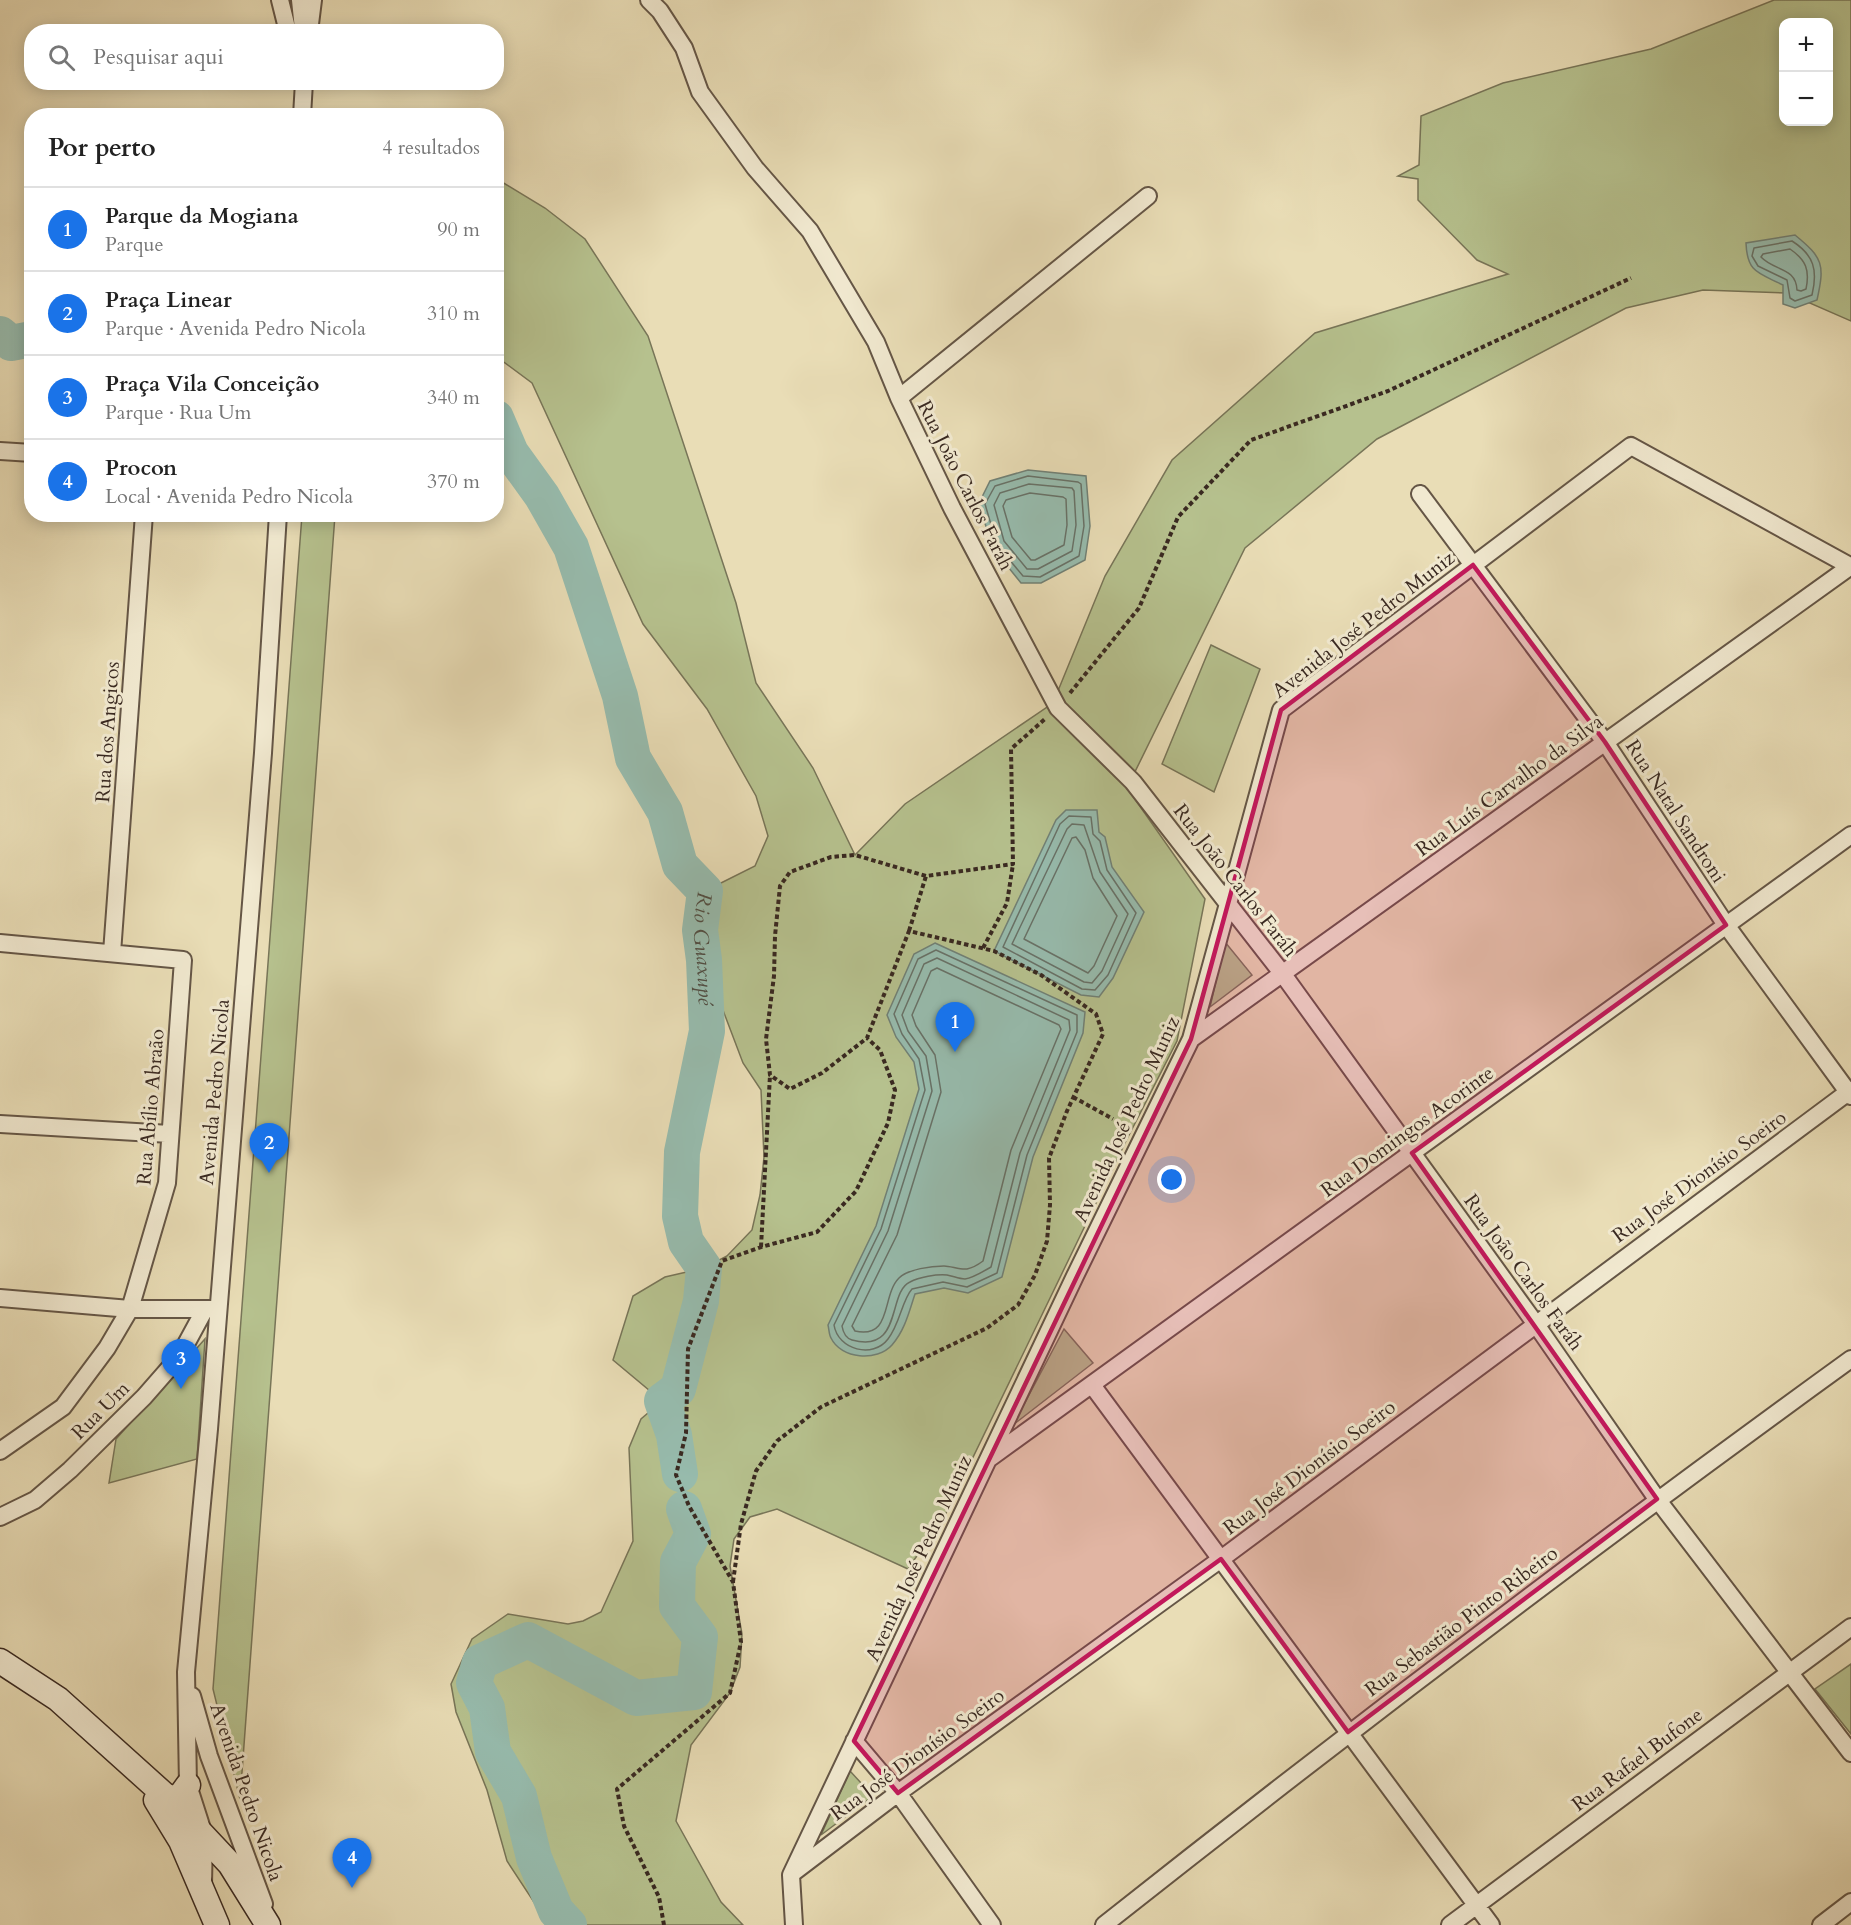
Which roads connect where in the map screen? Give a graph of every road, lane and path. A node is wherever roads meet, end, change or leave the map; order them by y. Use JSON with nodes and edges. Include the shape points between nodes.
{"nodes":[{"id":1,"x":280,"y":0,"type":"edge"},
{"id":2,"x":300,"y":0,"type":"edge"},
{"id":3,"x":313,"y":0,"type":"edge"},
{"id":4,"x":649,"y":0,"type":"edge"},
{"id":5,"x":286,"y":24,"type":"edge"},
{"id":6,"x":302,"y":24,"type":"edge"},
{"id":7,"x":310,"y":24,"type":"edge"},
{"id":8,"x":303,"y":90,"type":"edge"},
{"id":9,"x":302,"y":108,"type":"edge"},
{"id":10,"x":1148,"y":196,"type":"dead end"},
{"id":11,"x":1631,"y":278,"type":"dead end"},
{"id":12,"x":899,"y":398,"type":"junction"},
{"id":13,"x":0,"y":451,"type":"edge"},
{"id":14,"x":24,"y":452,"type":"edge"},
{"id":15,"x":1420,"y":494,"type":"dead end"},
{"id":16,"x":143,"y":522,"type":"edge"},
{"id":17,"x":277,"y":522,"type":"edge"},
{"id":18,"x":1473,"y":565,"type":"junction"},
{"id":19,"x":1850,"y":566,"type":"edge"},
{"id":20,"x":1058,"y":708,"type":"junction"},
{"id":21,"x":1605,"y":742,"type":"junction"},
{"id":22,"x":1851,"y":834,"type":"edge"},
{"id":23,"x":1013,"y":864,"type":"junction"},
{"id":24,"x":926,"y":876,"type":"junction"},
{"id":25,"x":1227,"y":903,"type":"junction"},
{"id":26,"x":1726,"y":925,"type":"junction"},
{"id":27,"x":909,"y":931,"type":"junction"},
{"id":28,"x":0,"y":943,"type":"edge"},
{"id":29,"x":983,"y":948,"type":"junction"},
{"id":30,"x":112,"y":953,"type":"junction"},
{"id":31,"x":1282,"y":974,"type":"junction"},
{"id":32,"x":867,"y":1038,"type":"junction"},
{"id":33,"x":1191,"y":1039,"type":"junction"},
{"id":34,"x":770,"y":1075,"type":"junction"},
{"id":35,"x":1850,"y":1093,"type":"edge"},
{"id":36,"x":1073,"y":1097,"type":"junction"},
{"id":37,"x":1113,"y":1119,"type":"dead end"},
{"id":38,"x":0,"y":1124,"type":"edge"},
{"id":39,"x":170,"y":1134,"type":"junction"},
{"id":40,"x":1412,"y":1153,"type":"junction"},
{"id":41,"x":761,"y":1247,"type":"junction"},
{"id":42,"x":0,"y":1298,"type":"edge"},
{"id":43,"x":130,"y":1309,"type":"junction"},
{"id":44,"x":211,"y":1309,"type":"junction"},
{"id":45,"x":1535,"y":1323,"type":"junction"},
{"id":46,"x":1851,"y":1359,"type":"edge"},
{"id":47,"x":1092,"y":1385,"type":"junction"},
{"id":48,"x":0,"y":1451,"type":"edge"},
{"id":49,"x":987,"y":1461,"type":"junction"},
{"id":50,"x":1657,"y":1499,"type":"junction"},
{"id":51,"x":0,"y":1517,"type":"edge"},
{"id":52,"x":1221,"y":1559,"type":"junction"},
{"id":53,"x":734,"y":1582,"type":"junction"},
{"id":54,"x":1851,"y":1627,"type":"edge"},
{"id":55,"x":0,"y":1661,"type":"edge"},
{"id":56,"x":186,"y":1672,"type":"junction"},
{"id":57,"x":1788,"y":1672,"type":"junction"},
{"id":58,"x":1348,"y":1732,"type":"junction"},
{"id":59,"x":854,"y":1741,"type":"junction"},
{"id":60,"x":1851,"y":1753,"type":"edge"},
{"id":61,"x":141,"y":1775,"type":"junction"},
{"id":62,"x":188,"y":1785,"type":"junction"},
{"id":63,"x":898,"y":1792,"type":"junction"},
{"id":64,"x":168,"y":1798,"type":"junction"},
{"id":65,"x":204,"y":1835,"type":"junction"},
{"id":66,"x":791,"y":1875,"type":"junction"},
{"id":67,"x":203,"y":1890,"type":"junction"},
{"id":68,"x":1851,"y":1902,"type":"edge"},
{"id":69,"x":1476,"y":1905,"type":"junction"},
{"id":70,"x":217,"y":1925,"type":"edge"},
{"id":71,"x":270,"y":1925,"type":"edge"},
{"id":72,"x":664,"y":1925,"type":"edge"},
{"id":73,"x":794,"y":1925,"type":"edge"},
{"id":74,"x":992,"y":1925,"type":"edge"},
{"id":75,"x":1104,"y":1925,"type":"edge"},
{"id":76,"x":1450,"y":1925,"type":"edge"},
{"id":77,"x":1491,"y":1925,"type":"edge"},
{"id":78,"x":1821,"y":1925,"type":"edge"}],
"edges":[{"from":1,"to":5,"type":"street"},
{"from":2,"to":6,"type":"street"},
{"from":3,"to":7,"type":"street"},
{"from":4,"to":12,"type":"street","name":"Rua João Carlos Faráh","via":[[684,48],[700,92],[755,168],[810,231],[876,342]]},
{"from":8,"to":9,"type":"street"},
{"from":10,"to":12,"type":"street"},
{"from":11,"to":20,"type":"path","via":[[1388,391],[1251,440],[1178,517],[1139,608]]},
{"from":12,"to":20,"type":"street","name":"Rua João Carlos Faráh","via":[[952,508]]},
{"from":13,"to":14,"type":"street"},
{"from":15,"to":18,"type":"street","name":"Rua Natal Sandroni"},
{"from":16,"to":30,"type":"street","name":"Rua dos Angicos"},
{"from":17,"to":44,"type":"street","name":"Avenida Pedro Nicola","via":[[262,765]]},
{"from":18,"to":19,"type":"street","name":"Avenida José Pedro Muniz","via":[[1631,446]]},
{"from":18,"to":21,"type":"street","name":"Rua Natal Sandroni"},
{"from":18,"to":25,"type":"street","name":"Avenida José Pedro Muniz","via":[[1281,710]]},
{"from":19,"to":21,"type":"street","name":"Rua Luís Carvalho da Silva"},
{"from":20,"to":23,"type":"path","via":[[1011,749]]},
{"from":20,"to":25,"type":"street","name":"Rua João Carlos Faráh","via":[[1133,782]]},
{"from":21,"to":26,"type":"street","name":"Rua Natal Sandroni"},
{"from":21,"to":31,"type":"street","name":"Rua Luís Carvalho da Silva"},
{"from":22,"to":26,"type":"street","name":"Rua Domingos Acorinte"},
{"from":23,"to":24,"type":"path"},
{"from":23,"to":29,"type":"path","via":[[1007,903]]},
{"from":24,"to":27,"type":"path"},
{"from":24,"to":34,"type":"path","via":[[855,855],[831,857],[790,872],[780,886],[775,936],[766,1039]]},
{"from":25,"to":31,"type":"street","name":"Rua João Carlos Faráh"},
{"from":25,"to":33,"type":"street","name":"Avenida José Pedro Muniz"},
{"from":26,"to":35,"type":"street","name":"Rua Natal Sandroni"},
{"from":26,"to":40,"type":"street","name":"Rua Domingos Acorinte"},
{"from":27,"to":29,"type":"path"},
{"from":27,"to":32,"type":"path"},
{"from":28,"to":30,"type":"street"},
{"from":29,"to":36,"type":"path","via":[[1041,975],[1096,1014],[1103,1034]]},
{"from":30,"to":39,"type":"street","name":"Rua Abílio Abraão","via":[[183,960]]},
{"from":31,"to":33,"type":"street","name":"Rua Luís Carvalho da Silva"},
{"from":31,"to":40,"type":"street","name":"Rua João Carlos Faráh"},
{"from":32,"to":34,"type":"path","via":[[822,1073],[790,1089]]},
{"from":32,"to":41,"type":"path","via":[[880,1050],[896,1090],[888,1123],[856,1191],[817,1232]]},
{"from":33,"to":49,"type":"street","name":"Avenida José Pedro Muniz"},
{"from":34,"to":41,"type":"path"},
{"from":35,"to":45,"type":"street","name":"Rua José Dionísio Soeiro"},
{"from":36,"to":37,"type":"path"},
{"from":36,"to":53,"type":"path","via":[[1049,1158],[1047,1241],[1035,1275],[1018,1305],[987,1328],[821,1407],[777,1441],[756,1471],[741,1524]]},
{"from":38,"to":39,"type":"street"},
{"from":39,"to":43,"type":"street","name":"Rua Abílio Abraão","via":[[166,1183]]},
{"from":40,"to":45,"type":"street","name":"Rua João Carlos Faráh"},
{"from":40,"to":47,"type":"street","name":"Rua Domingos Acorinte"},
{"from":41,"to":53,"type":"path","via":[[722,1261],[688,1349],[686,1433],[676,1475],[689,1506]]},
{"from":42,"to":43,"type":"street"},
{"from":43,"to":44,"type":"street"},
{"from":43,"to":48,"type":"street","name":"Rua Abílio Abraão","via":[[107,1348],[63,1407]]},
{"from":44,"to":51,"type":"street","name":"Rua Um","via":[[179,1357],[144,1397],[70,1470],[35,1500]]},
{"from":44,"to":56,"type":"street","name":"Avenida Pedro Nicola","via":[[209,1429]]},
{"from":45,"to":50,"type":"street","name":"Rua João Carlos Faráh"},
{"from":45,"to":52,"type":"street","name":"Rua José Dionísio Soeiro"},
{"from":46,"to":50,"type":"street","name":"Rua Sebastião Pinto Ribeiro"},
{"from":47,"to":49,"type":"street","name":"Rua Domingos Acorinte"},
{"from":47,"to":52,"type":"street"},
{"from":49,"to":59,"type":"street","name":"Avenida José Pedro Muniz"},
{"from":50,"to":57,"type":"street","name":"Rua João Carlos Faráh"},
{"from":50,"to":58,"type":"street","name":"Rua Sebastião Pinto Ribeiro"},
{"from":52,"to":58,"type":"street"},
{"from":52,"to":63,"type":"street","name":"Rua José Dionísio Soeiro"},
{"from":53,"to":72,"type":"path","via":[[741,1642],[730,1693],[618,1789],[624,1826],[659,1897]]},
{"from":54,"to":57,"type":"street","name":"Rua Rafael Bufone"},
{"from":55,"to":61,"type":"main road","via":[[58,1699]]},
{"from":56,"to":62,"type":"street","name":"Avenida Pedro Nicola"},
{"from":56,"to":71,"type":"street","name":"Avenida Pedro Nicola","via":[[209,1756]]},
{"from":57,"to":60,"type":"street","name":"Rua João Carlos Faráh"},
{"from":57,"to":69,"type":"street","name":"Rua Rafael Bufone"},
{"from":58,"to":69,"type":"street"},
{"from":58,"to":75,"type":"street","name":"Rua Sebastião Pinto Ribeiro"},
{"from":59,"to":63,"type":"street"},
{"from":59,"to":66,"type":"street","name":"Avenida José Pedro Muniz"},
{"from":61,"to":64,"type":"main road"},
{"from":61,"to":67,"type":"main road","via":[[182,1840]]},
{"from":62,"to":64,"type":"main road","via":[[180,1796]]},
{"from":62,"to":65,"type":"street","name":"Avenida Pedro Nicola"},
{"from":63,"to":66,"type":"street","name":"Rua José Dionísio Soeiro"},
{"from":63,"to":74,"type":"street"},
{"from":64,"to":65,"type":"main road"},
{"from":65,"to":67,"type":"street","name":"Avenida Pedro Nicola"},
{"from":65,"to":71,"type":"main road","via":[[231,1864]]},
{"from":66,"to":73,"type":"street","name":"Avenida José Pedro Muniz"},
{"from":67,"to":70,"type":"main road"},
{"from":68,"to":78,"type":"street"},
{"from":69,"to":76,"type":"street","name":"Rua Rafael Bufone"},
{"from":69,"to":77,"type":"street"}]}
